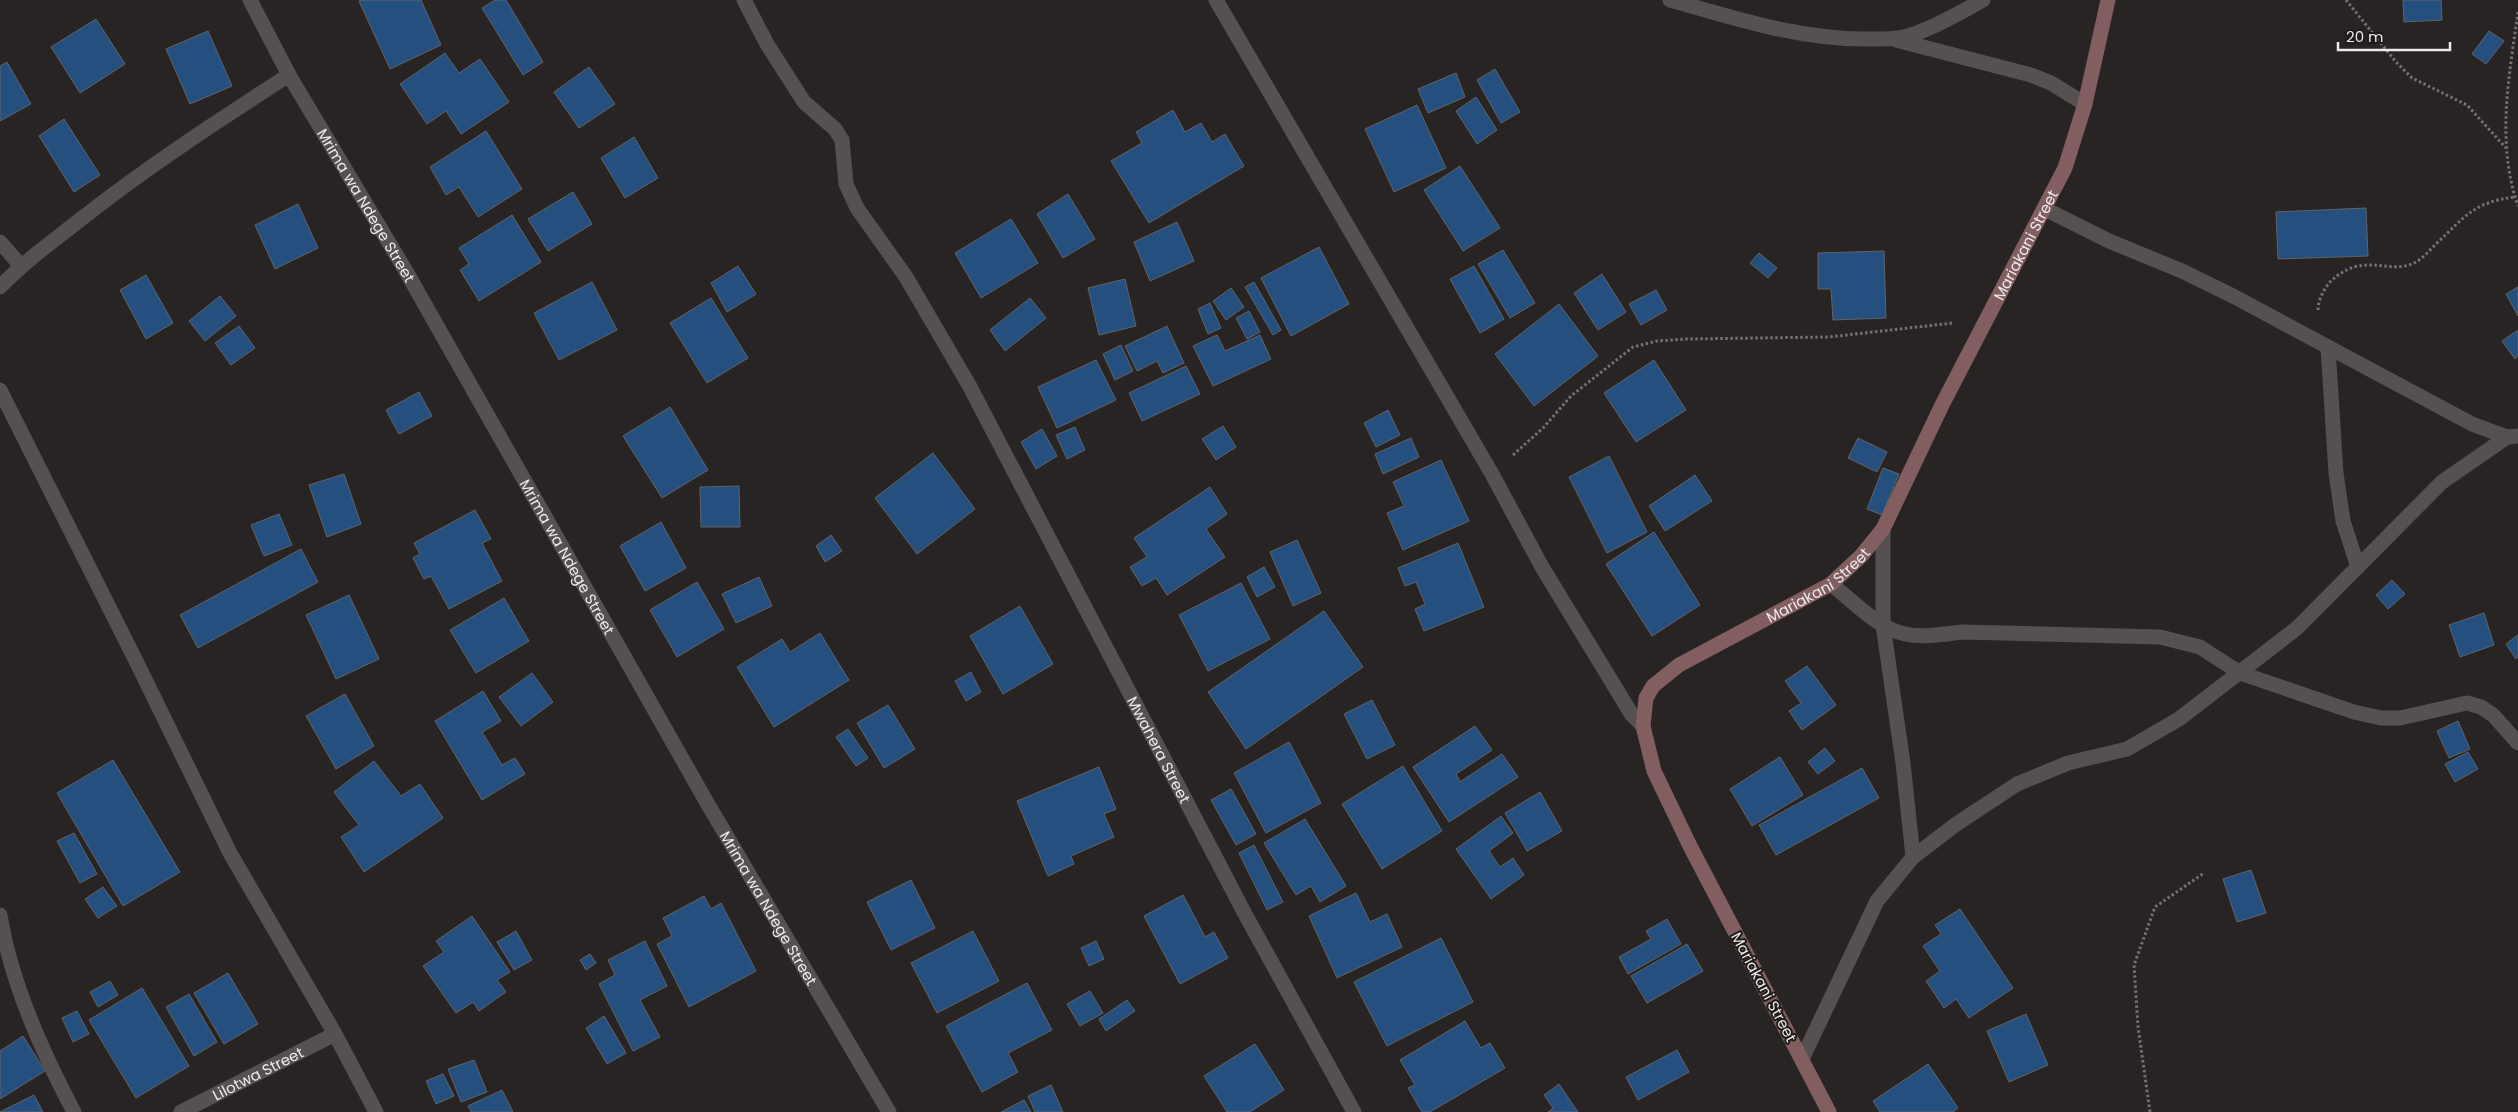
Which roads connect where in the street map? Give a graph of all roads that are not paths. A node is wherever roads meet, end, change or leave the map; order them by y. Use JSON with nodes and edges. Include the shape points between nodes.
{"nodes":[{"id":1,"x":250,"y":0,"type":"edge"},
{"id":2,"x":744,"y":0,"type":"edge"},
{"id":3,"x":1216,"y":0,"type":"edge"},
{"id":4,"x":1670,"y":0,"type":"edge"},
{"id":5,"x":1983,"y":0,"type":"edge"},
{"id":6,"x":2108,"y":0,"type":"edge"},
{"id":7,"x":1894,"y":40,"type":"junction"},
{"id":8,"x":289,"y":75,"type":"junction"},
{"id":9,"x":2085,"y":104,"type":"junction"},
{"id":10,"x":2045,"y":209,"type":"junction"},
{"id":11,"x":0,"y":242,"type":"edge"},
{"id":12,"x":21,"y":266,"type":"junction"},
{"id":13,"x":0,"y":287,"type":"edge"},
{"id":14,"x":2322,"y":344,"type":"junction"},
{"id":15,"x":0,"y":390,"type":"edge"},
{"id":16,"x":2512,"y":436,"type":"edge"},
{"id":17,"x":1883,"y":528,"type":"junction"},
{"id":18,"x":2358,"y":567,"type":"junction"},
{"id":19,"x":1831,"y":584,"type":"junction"},
{"id":20,"x":1883,"y":625,"type":"junction"},
{"id":21,"x":2240,"y":673,"type":"junction"},
{"id":22,"x":1643,"y":726,"type":"junction"},
{"id":23,"x":2518,"y":742,"type":"edge"},
{"id":24,"x":1913,"y":858,"type":"junction"},
{"id":25,"x":0,"y":914,"type":"edge"},
{"id":26,"x":335,"y":1034,"type":"junction"},
{"id":27,"x":1802,"y":1059,"type":"junction"},
{"id":28,"x":74,"y":1112,"type":"edge"},
{"id":29,"x":181,"y":1112,"type":"edge"},
{"id":30,"x":376,"y":1112,"type":"edge"},
{"id":31,"x":889,"y":1112,"type":"edge"},
{"id":32,"x":1354,"y":1112,"type":"edge"},
{"id":33,"x":1829,"y":1112,"type":"edge"}],
"edges":[{"from":1,"to":8,"type":"street","name":"Mrima wa Ndege Street"},
{"from":2,"to":32,"type":"street","name":"Mwahera Street","via":[[804,102],[835,129],[842,140],[846,184],[857,208],[906,277],[969,385],[1241,906]]},
{"from":3,"to":22,"type":"street","via":[[1492,474],[1542,567],[1632,715]]},
{"from":4,"to":7,"type":"street","via":[[1767,28],[1815,37]]},
{"from":5,"to":7,"type":"street","via":[[1915,34]]},
{"from":6,"to":9,"type":"street","name":"Mariakani Street"},
{"from":7,"to":9,"type":"street","via":[[2031,75]]},
{"from":8,"to":12,"type":"street","via":[[158,161]]},
{"from":8,"to":31,"type":"street","name":"Mrima wa Ndege Street","via":[[407,273],[706,801]]},
{"from":9,"to":10,"type":"street","name":"Mariakani Street","via":[[2065,168]]},
{"from":10,"to":14,"type":"street","via":[[2108,241],[2182,271]]},
{"from":10,"to":17,"type":"street","name":"Mariakani Street","via":[[1942,405]]},
{"from":11,"to":12,"type":"street"},
{"from":12,"to":13,"type":"street"},
{"from":14,"to":16,"type":"street","via":[[2472,424]]},
{"from":14,"to":18,"type":"street","via":[[2343,521]]},
{"from":15,"to":26,"type":"street","via":[[230,853]]},
{"from":16,"to":18,"type":"street","via":[[2442,482]]},
{"from":17,"to":19,"type":"street","name":"Mariakani Street","via":[[1861,556]]},
{"from":17,"to":20,"type":"street"},
{"from":18,"to":21,"type":"street","via":[[2297,628]]},
{"from":19,"to":20,"type":"street"},
{"from":19,"to":22,"type":"street","name":"Mariakani Street","via":[[1679,665],[1653,686],[1646,698]]},
{"from":20,"to":21,"type":"street","via":[[1904,634],[1931,636],[1962,632],[2160,637],[2200,647]]},
{"from":20,"to":24,"type":"street"},
{"from":21,"to":23,"type":"street","via":[[2381,718],[2400,718],[2467,704],[2481,706]]},
{"from":21,"to":24,"type":"street","via":[[2179,720],[2127,749],[2068,763],[2017,784],[1955,825]]},
{"from":22,"to":27,"type":"street","name":"Mariakani Street","via":[[1654,771]]},
{"from":24,"to":27,"type":"street","via":[[1877,901]]},
{"from":25,"to":28,"type":"street","via":[[13,966],[34,1027]]},
{"from":26,"to":29,"type":"street","name":"Lilotwa Street"},
{"from":26,"to":30,"type":"street"},
{"from":27,"to":33,"type":"street","name":"Mariakani Street"}]}
